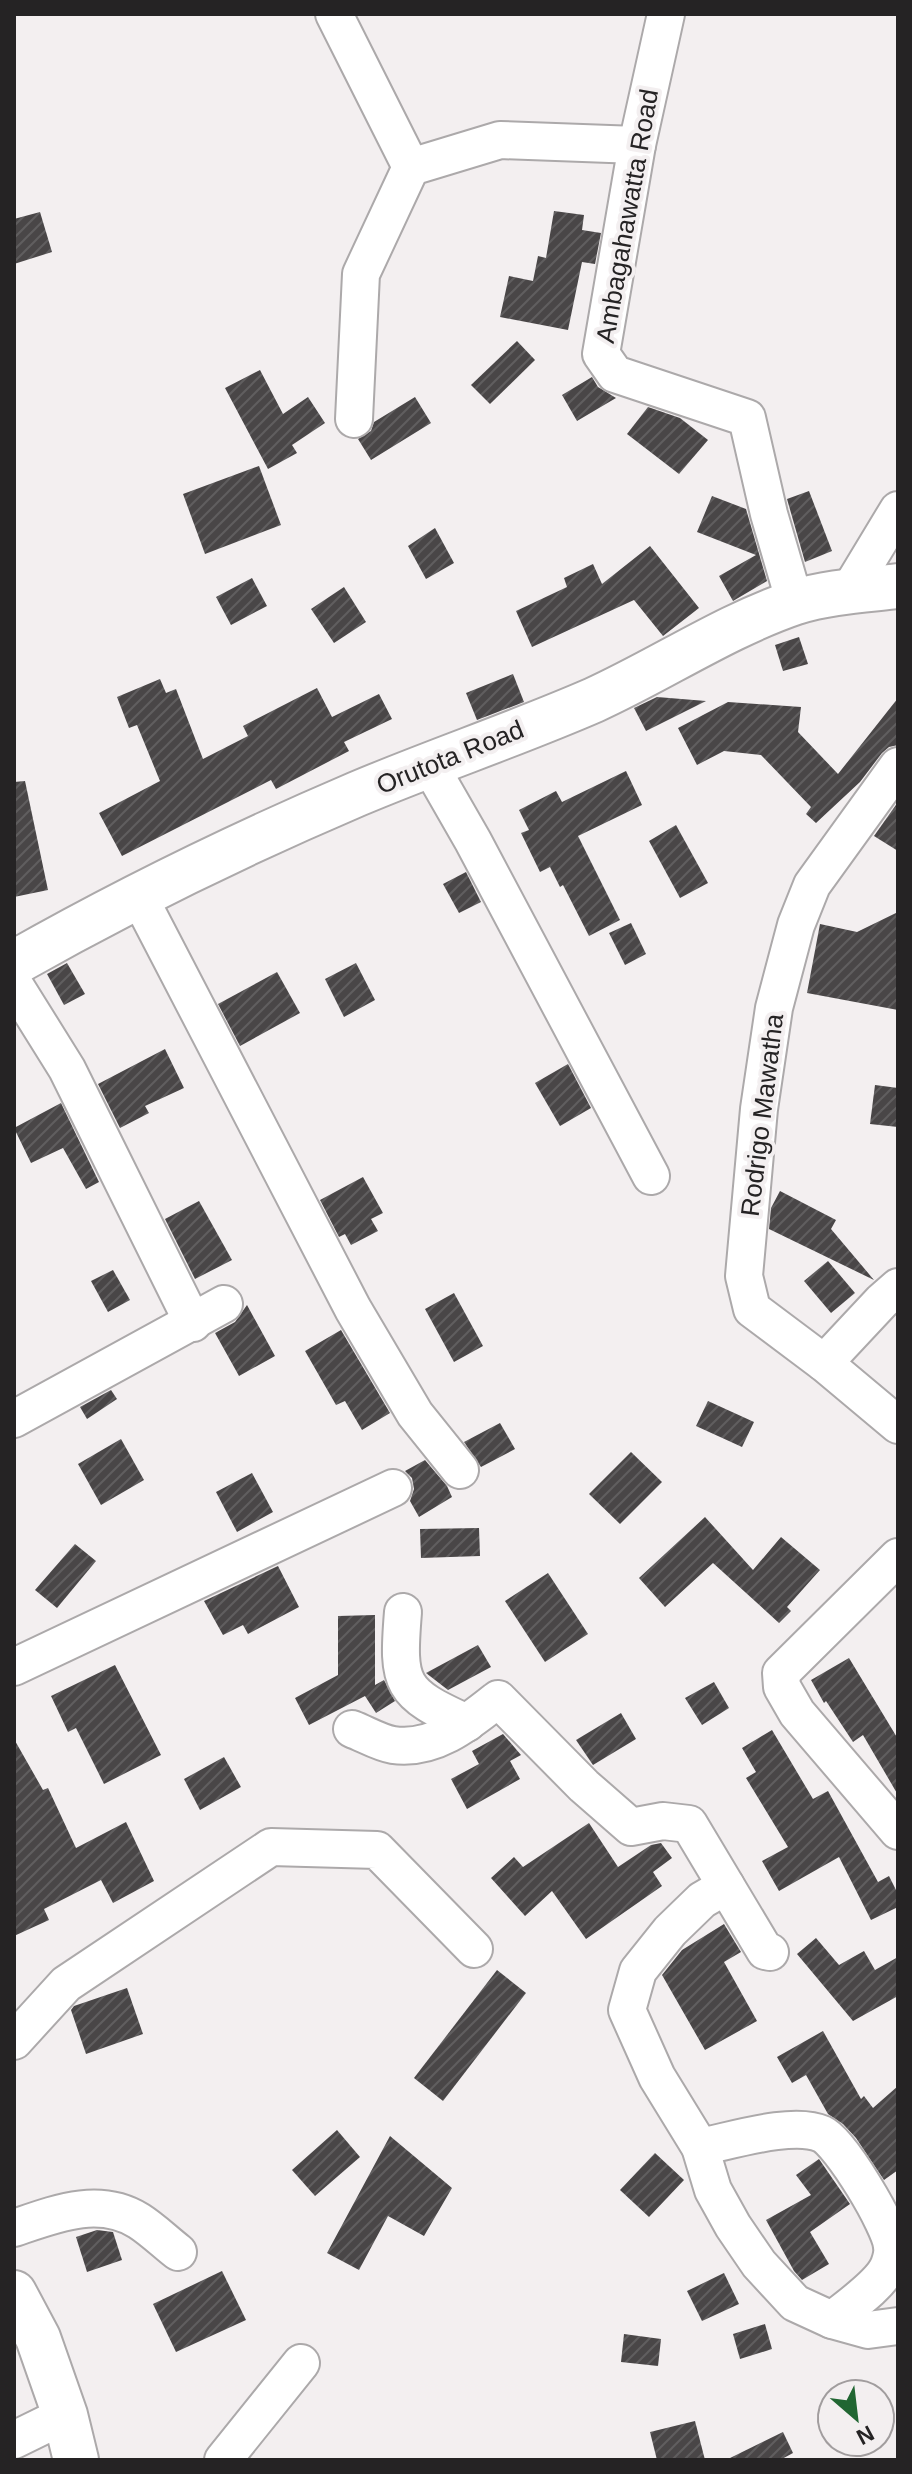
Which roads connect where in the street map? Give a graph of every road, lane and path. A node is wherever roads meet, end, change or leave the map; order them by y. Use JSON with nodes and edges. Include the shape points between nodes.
{"nodes":[{"id":1,"x":334,"y":14,"type":"edge"},
{"id":2,"x":666,"y":14,"type":"edge"},
{"id":3,"x":637,"y":145,"type":"junction"},
{"id":4,"x":411,"y":167,"type":"junction"},
{"id":5,"x":354,"y":419,"type":"dead end"},
{"id":6,"x":898,"y":510,"type":"edge"},
{"id":7,"x":898,"y":586,"type":"edge"},
{"id":8,"x":849,"y":591,"type":"junction"},
{"id":9,"x":795,"y":603,"type":"junction"},
{"id":10,"x":430,"y":766,"type":"junction"},
{"id":11,"x":898,"y":766,"type":"edge"},
{"id":12,"x":138,"y":895,"type":"junction"},
{"id":13,"x":14,"y":963,"type":"edge"},
{"id":14,"x":14,"y":984,"type":"edge"},
{"id":15,"x":651,"y":1176,"type":"dead end"},
{"id":16,"x":898,"y":1287,"type":"edge"},
{"id":17,"x":224,"y":1304,"type":"dead end"},
{"id":18,"x":193,"y":1323,"type":"junction"},
{"id":19,"x":824,"y":1363,"type":"junction"},
{"id":20,"x":14,"y":1419,"type":"edge"},
{"id":21,"x":898,"y":1425,"type":"edge"},
{"id":22,"x":460,"y":1470,"type":"dead end"},
{"id":23,"x":393,"y":1488,"type":"dead end"},
{"id":24,"x":898,"y":1557,"type":"edge"},
{"id":25,"x":403,"y":1612,"type":"dead end"},
{"id":26,"x":14,"y":1667,"type":"edge"},
{"id":27,"x":467,"y":1723,"type":"junction"},
{"id":28,"x":352,"y":1729,"type":"dead end"},
{"id":29,"x":898,"y":1831,"type":"edge"},
{"id":30,"x":726,"y":1886,"type":"junction"},
{"id":31,"x":474,"y":1949,"type":"dead end"},
{"id":32,"x":770,"y":1952,"type":"dead end"},
{"id":33,"x":14,"y":2041,"type":"edge"},
{"id":34,"x":700,"y":2147,"type":"junction"},
{"id":35,"x":14,"y":2228,"type":"edge"},
{"id":36,"x":178,"y":2252,"type":"dead end"},
{"id":37,"x":14,"y":2293,"type":"edge"},
{"id":38,"x":832,"y":2320,"type":"junction"},
{"id":39,"x":898,"y":2326,"type":"edge"},
{"id":40,"x":301,"y":2363,"type":"dead end"},
{"id":41,"x":65,"y":2415,"type":"junction"},
{"id":42,"x":14,"y":2440,"type":"edge"},
{"id":43,"x":76,"y":2460,"type":"edge"},
{"id":44,"x":223,"y":2460,"type":"edge"}],
"edges":[{"from":1,"to":4,"type":"street"},
{"from":2,"to":3,"type":"street","name":"Ambagahawatta Road"},
{"from":3,"to":4,"type":"street","via":[[500,140]]},
{"from":3,"to":9,"type":"street","name":"Ambagahawatta Road","via":[[601,354],[615,374],[747,418]]},
{"from":4,"to":5,"type":"street","via":[[361,274]]},
{"from":6,"to":8,"type":"street"},
{"from":7,"to":8,"type":"main road","name":"Orutota Road"},
{"from":8,"to":9,"type":"main road","name":"Orutota Road"},
{"from":9,"to":10,"type":"main road","name":"Orutota Road","via":[[595,699]]},
{"from":10,"to":12,"type":"main road","name":"Orutota Road"},
{"from":10,"to":15,"type":"street"},
{"from":11,"to":19,"type":"street","name":"Rodrigo Mawatha","via":[[812,885],[774,1008],[759,1109],[744,1276],[747,1295],[752,1309]]},
{"from":12,"to":13,"type":"main road","name":"Orutota Road"},
{"from":12,"to":22,"type":"street","via":[[353,1309],[415,1414]]},
{"from":14,"to":18,"type":"street","via":[[67,1069]]},
{"from":16,"to":19,"type":"street"},
{"from":17,"to":18,"type":"street"},
{"from":18,"to":20,"type":"street"},
{"from":19,"to":21,"type":"street","name":"Rodrigo Mawatha"},
{"from":23,"to":26,"type":"street"},
{"from":24,"to":29,"type":"street","via":[[781,1673],[782,1687],[797,1713]]},
{"from":25,"to":27,"type":"street","via":[[399,1655],[410,1691],[428,1706]]},
{"from":27,"to":28,"type":"street","via":[[430,1743],[392,1745]]},
{"from":27,"to":30,"type":"street","via":[[498,1699],[631,1827],[663,1821],[689,1824]]},
{"from":30,"to":32,"type":"street"},
{"from":30,"to":34,"type":"street","via":[[702,1900],[638,1971],[627,2010],[657,2077]]},
{"from":31,"to":33,"type":"street","via":[[377,1850],[271,1847],[66,1984]]},
{"from":34,"to":38,"type":"street","via":[[713,2190],[759,2264],[795,2303]]},
{"from":34,"to":38,"type":"street","via":[[796,2129],[822,2134],[839,2148],[886,2226],[893,2248],[888,2268]]},
{"from":35,"to":36,"type":"street","via":[[101,2206],[137,2220]]},
{"from":37,"to":41,"type":"main road","via":[[38,2338]]},
{"from":38,"to":39,"type":"street","via":[[868,2330]]},
{"from":40,"to":44,"type":"street"},
{"from":41,"to":42,"type":"street"},
{"from":41,"to":43,"type":"main road"}]}
